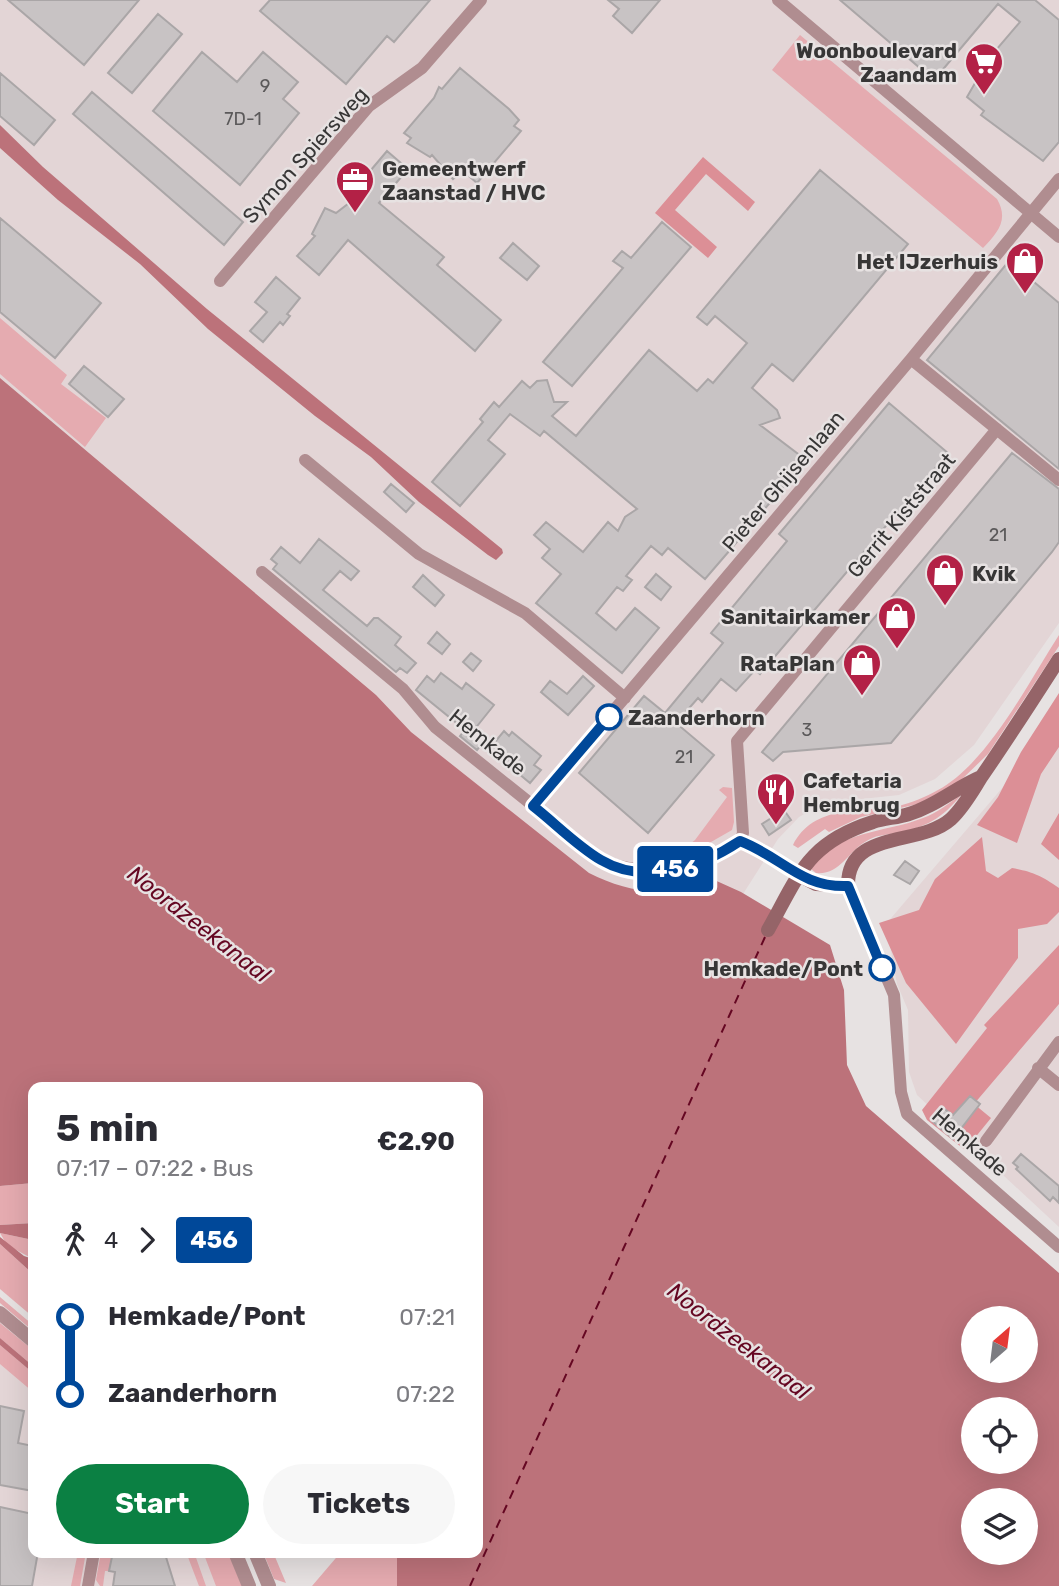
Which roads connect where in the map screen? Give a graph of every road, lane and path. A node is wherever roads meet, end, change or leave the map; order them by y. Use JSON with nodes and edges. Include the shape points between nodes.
{"nodes":[{"id":1,"x":481,"y":0,"type":"edge"},
{"id":2,"x":778,"y":0,"type":"edge"},
{"id":3,"x":1059,"y":179,"type":"edge"},
{"id":4,"x":1031,"y":214,"type":"junction"},
{"id":5,"x":1059,"y":237,"type":"edge"},
{"id":6,"x":220,"y":281,"type":"dead end"},
{"id":7,"x":911,"y":359,"type":"junction"},
{"id":8,"x":997,"y":429,"type":"junction"},
{"id":9,"x":305,"y":460,"type":"dead end"},
{"id":10,"x":1059,"y":480,"type":"edge"},
{"id":11,"x":262,"y":572,"type":"dead end"},
{"id":12,"x":1059,"y":659,"type":"edge"},
{"id":13,"x":625,"y":698,"type":"junction"},
{"id":14,"x":982,"y":777,"type":"junction"},
{"id":15,"x":533,"y":806,"type":"junction"},
{"id":16,"x":740,"y":841,"type":"junction"},
{"id":17,"x":797,"y":874,"type":"junction"},
{"id":18,"x":848,"y":886,"type":"junction"},
{"id":19,"x":768,"y":930,"type":"dead end"},
{"id":20,"x":1059,"y":1042,"type":"edge"},
{"id":21,"x":1038,"y":1068,"type":"junction"},
{"id":22,"x":1059,"y":1085,"type":"edge"},
{"id":23,"x":986,"y":1141,"type":"dead end"},
{"id":24,"x":1059,"y":1247,"type":"edge"},
{"id":25,"x":0,"y":1313,"type":"edge"},
{"id":26,"x":28,"y":1337,"type":"edge"},
{"id":27,"x":93,"y":1558,"type":"edge"},
{"id":28,"x":237,"y":1558,"type":"edge"},
{"id":29,"x":257,"y":1558,"type":"edge"},
{"id":30,"x":88,"y":1586,"type":"edge"},
{"id":31,"x":249,"y":1586,"type":"edge"},
{"id":32,"x":269,"y":1586,"type":"edge"}],
"edges":[{"from":1,"to":6,"type":"street","name":"Symon Spiersweg","via":[[422,68],[369,106]]},
{"from":2,"to":4,"type":"street"},
{"from":3,"to":4,"type":"street","name":"Pieter Ghijsenlaan"},
{"from":4,"to":5,"type":"street"},
{"from":4,"to":7,"type":"street","name":"Pieter Ghijsenlaan"},
{"from":7,"to":8,"type":"street"},
{"from":7,"to":13,"type":"street","name":"Pieter Ghijsenlaan"},
{"from":8,"to":10,"type":"street"},
{"from":8,"to":16,"type":"street","name":"Gerrit Kiststraat","via":[[737,741]]},
{"from":9,"to":13,"type":"street","via":[[419,554],[525,613]]},
{"from":11,"to":15,"type":"street","name":"Hemkade","via":[[403,690],[435,727]]},
{"from":12,"to":14,"type":"main road"},
{"from":13,"to":15,"type":"street","name":"Pieter Ghijsenlaan"},
{"from":14,"to":17,"type":"main road","via":[[919,811],[847,832],[812,856]]},
{"from":14,"to":18,"type":"main road","via":[[950,820],[918,835],[880,842],[863,852],[852,867]]},
{"from":15,"to":16,"type":"street","name":"Hemkade","via":[[601,860],[625,869],[654,873],[699,864]]},
{"from":16,"to":17,"type":"street","via":[[769,853]]},
{"from":17,"to":18,"type":"main road","via":[[816,884]]},
{"from":17,"to":19,"type":"main road"},
{"from":18,"to":24,"type":"street","name":"Hemkade","via":[[894,995],[901,1092],[907,1114]]},
{"from":20,"to":21,"type":"street"},
{"from":21,"to":22,"type":"street"},
{"from":21,"to":23,"type":"street"},
{"from":25,"to":26,"type":"street"},
{"from":27,"to":30,"type":"street"},
{"from":28,"to":31,"type":"street"},
{"from":29,"to":32,"type":"street"}]}
